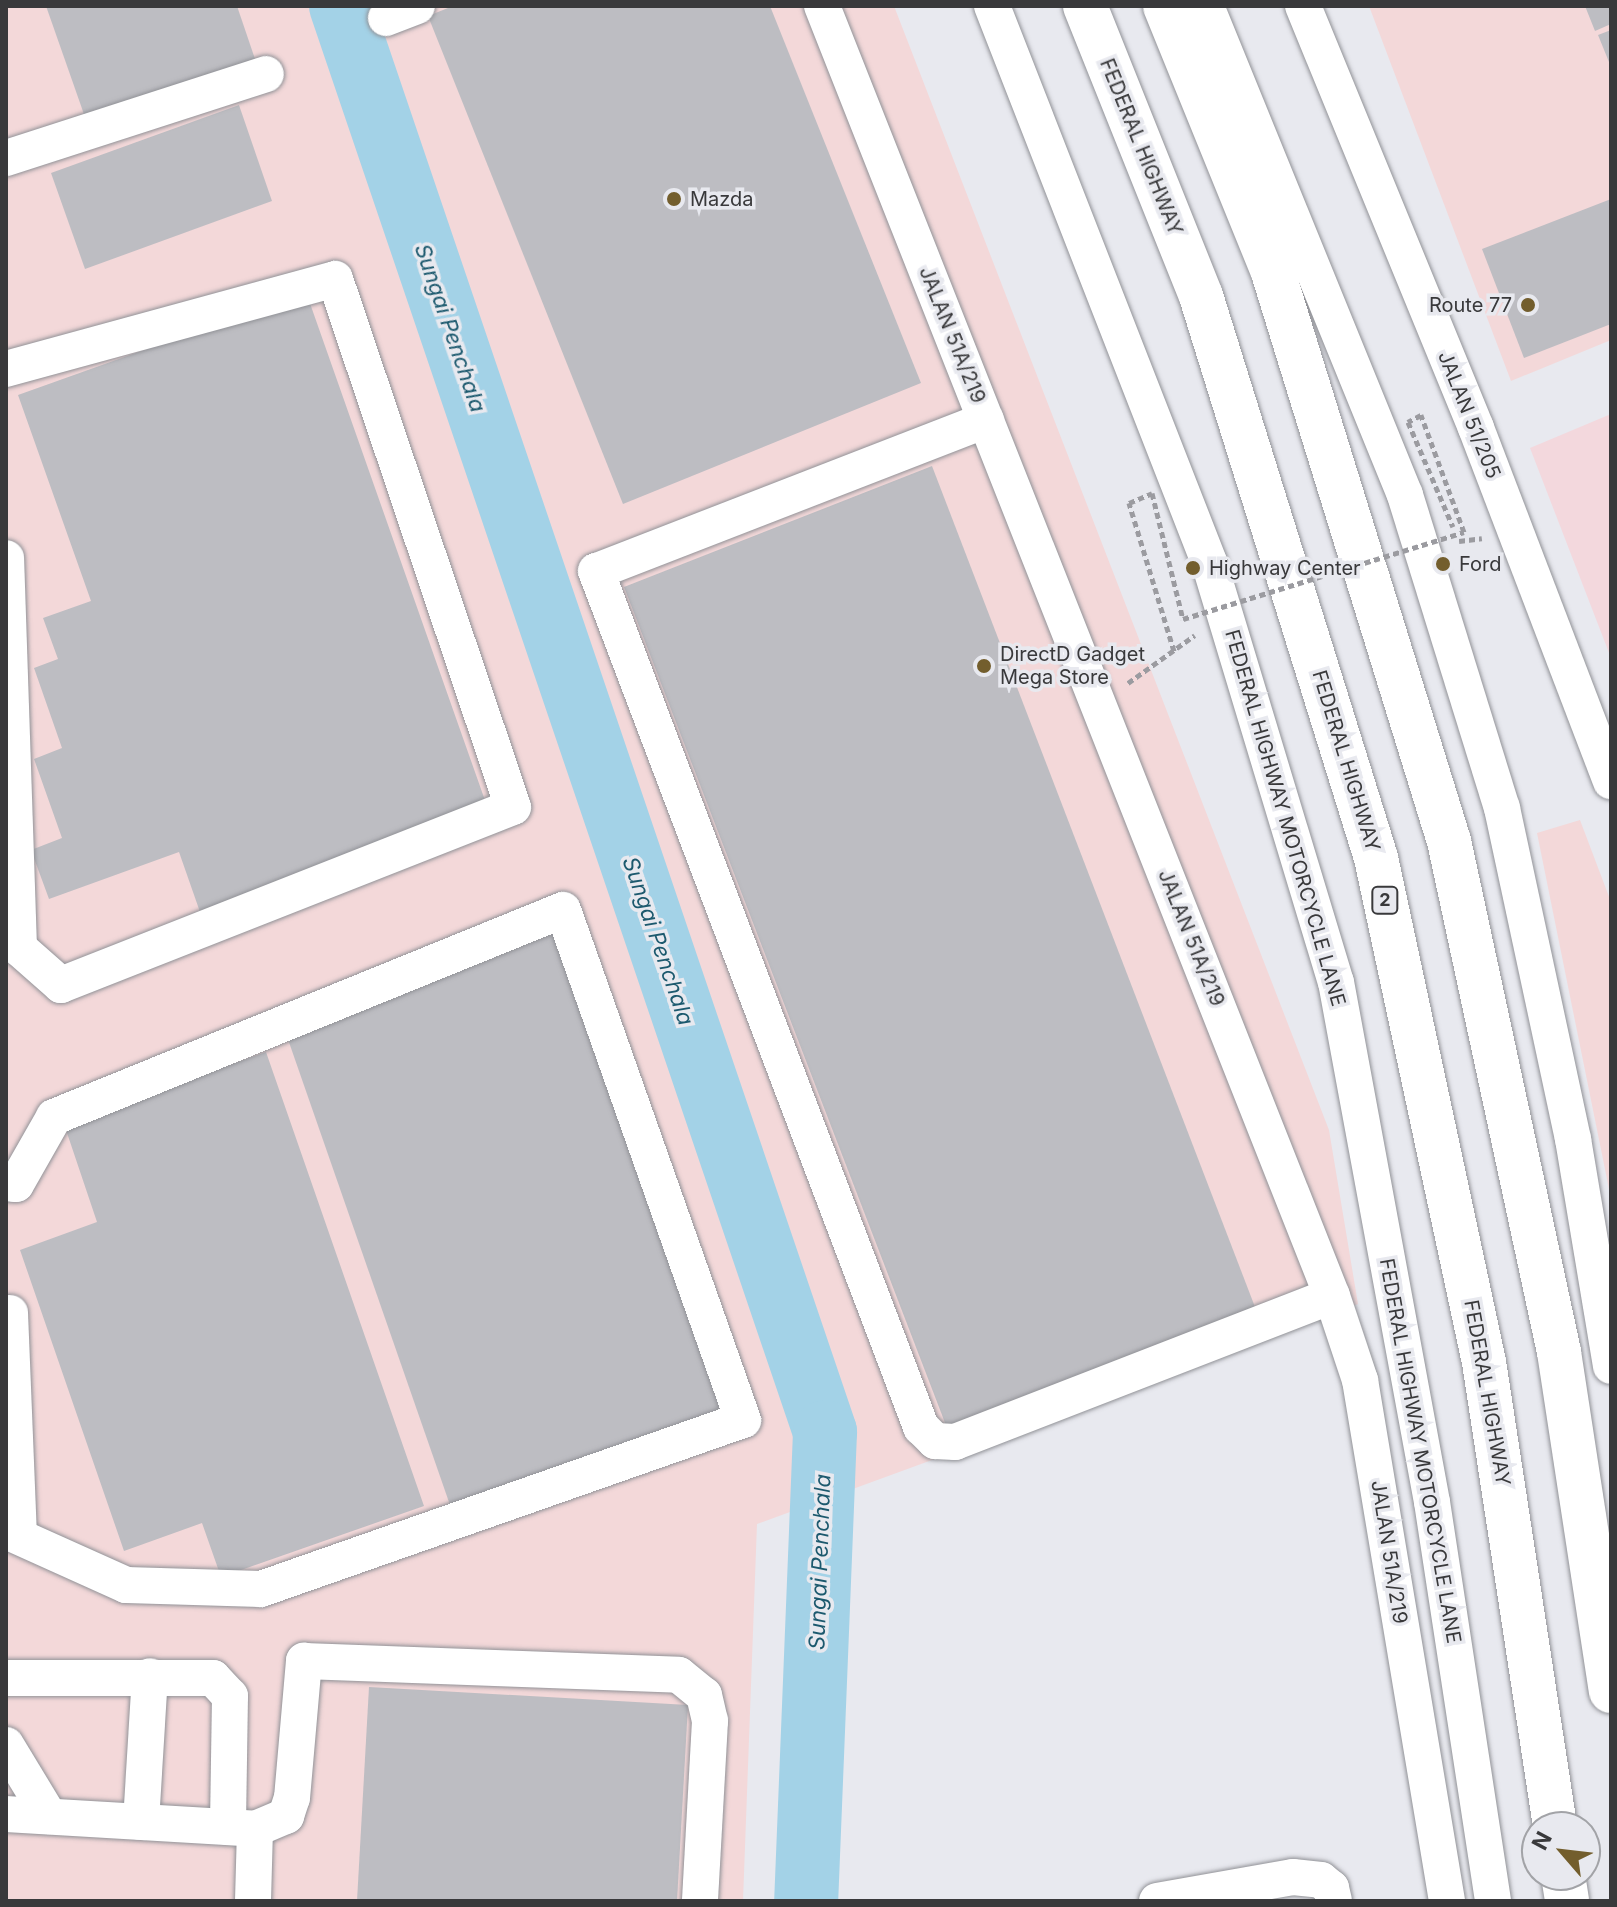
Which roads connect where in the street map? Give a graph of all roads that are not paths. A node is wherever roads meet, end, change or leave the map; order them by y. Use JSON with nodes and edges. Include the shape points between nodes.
{"nodes":[{"id":1,"x":822,"y":6,"type":"edge"},
{"id":2,"x":992,"y":6,"type":"edge"},
{"id":3,"x":1085,"y":6,"type":"edge"},
{"id":4,"x":1165,"y":6,"type":"edge"},
{"id":5,"x":1206,"y":6,"type":"edge"},
{"id":6,"x":1303,"y":6,"type":"edge"},
{"id":7,"x":266,"y":74,"type":"dead end"},
{"id":8,"x":6,"y":158,"type":"edge"},
{"id":9,"x":6,"y":369,"type":"edge"},
{"id":10,"x":986,"y":420,"type":"junction"},
{"id":11,"x":6,"y":558,"type":"edge"},
{"id":12,"x":1611,"y":781,"type":"edge"},
{"id":13,"x":13,"y":950,"type":"edge"},
{"id":14,"x":6,"y":1183,"type":"edge"},
{"id":15,"x":1332,"y":1296,"type":"junction"},
{"id":16,"x":10,"y":1313,"type":"dead end"},
{"id":17,"x":1611,"y":1366,"type":"edge"},
{"id":18,"x":12,"y":1532,"type":"edge"},
{"id":19,"x":150,"y":1676,"type":"junction"},
{"id":20,"x":6,"y":1678,"type":"edge"},
{"id":21,"x":1611,"y":1691,"type":"edge"},
{"id":22,"x":6,"y":1745,"type":"edge"},
{"id":23,"x":1553,"y":1811,"type":"edge"},
{"id":24,"x":6,"y":1814,"type":"edge"},
{"id":25,"x":49,"y":1816,"type":"junction"},
{"id":26,"x":141,"y":1822,"type":"junction"},
{"id":27,"x":241,"y":1828,"type":"junction"},
{"id":28,"x":253,"y":1901,"type":"edge"},
{"id":29,"x":700,"y":1901,"type":"edge"},
{"id":30,"x":1157,"y":1901,"type":"edge"},
{"id":31,"x":1334,"y":1901,"type":"edge"},
{"id":32,"x":1447,"y":1901,"type":"edge"},
{"id":33,"x":1493,"y":1901,"type":"edge"}],
"edges":[{"from":1,"to":10,"type":"street","name":"JALAN 51A/219"},
{"from":2,"to":33,"type":"street","name":"FEDERAL HIGHWAY MOTORCYCLE LANE","via":[[1209,562],[1336,982],[1432,1502]]},
{"from":3,"to":23,"type":"highway","name":"FEDERAL HIGHWAY","number":"2","via":[[1201,296],[1376,858],[1484,1362]]},
{"from":4,"to":21,"type":"highway","via":[[1272,269],[1449,841],[1559,1352]]},
{"from":5,"to":17,"type":"street","via":[[1405,495],[1502,808],[1573,1139]]},
{"from":6,"to":12,"type":"street","name":"JALAN 51/205","via":[[1476,428]]},
{"from":7,"to":8,"type":"street"},
{"from":9,"to":13,"type":"street","via":[[335,279],[513,807],[61,985]]},
{"from":10,"to":15,"type":"street","name":"JALAN 51A/219"},
{"from":10,"to":15,"type":"street","via":[[596,571],[921,1427],[935,1441],[955,1442]]},
{"from":11,"to":13,"type":"street"},
{"from":14,"to":18,"type":"street","via":[[16,1184],[54,1117],[563,910],[743,1420],[261,1589],[126,1585]]},
{"from":15,"to":32,"type":"street","name":"JALAN 51A/219","via":[[1360,1380]]},
{"from":16,"to":18,"type":"street"},
{"from":19,"to":20,"type":"street"},
{"from":19,"to":26,"type":"street"},
{"from":19,"to":27,"type":"street","via":[[213,1678],[230,1696]]},
{"from":22,"to":25,"type":"street"},
{"from":24,"to":25,"type":"street"},
{"from":25,"to":26,"type":"street"},
{"from":26,"to":27,"type":"street"},
{"from":27,"to":28,"type":"street"},
{"from":27,"to":29,"type":"street","via":[[286,1816],[304,1661],[679,1675],[704,1695],[710,1721]]},
{"from":30,"to":31,"type":"street","via":[[1293,1877],[1321,1880],[1331,1888]]}]}
